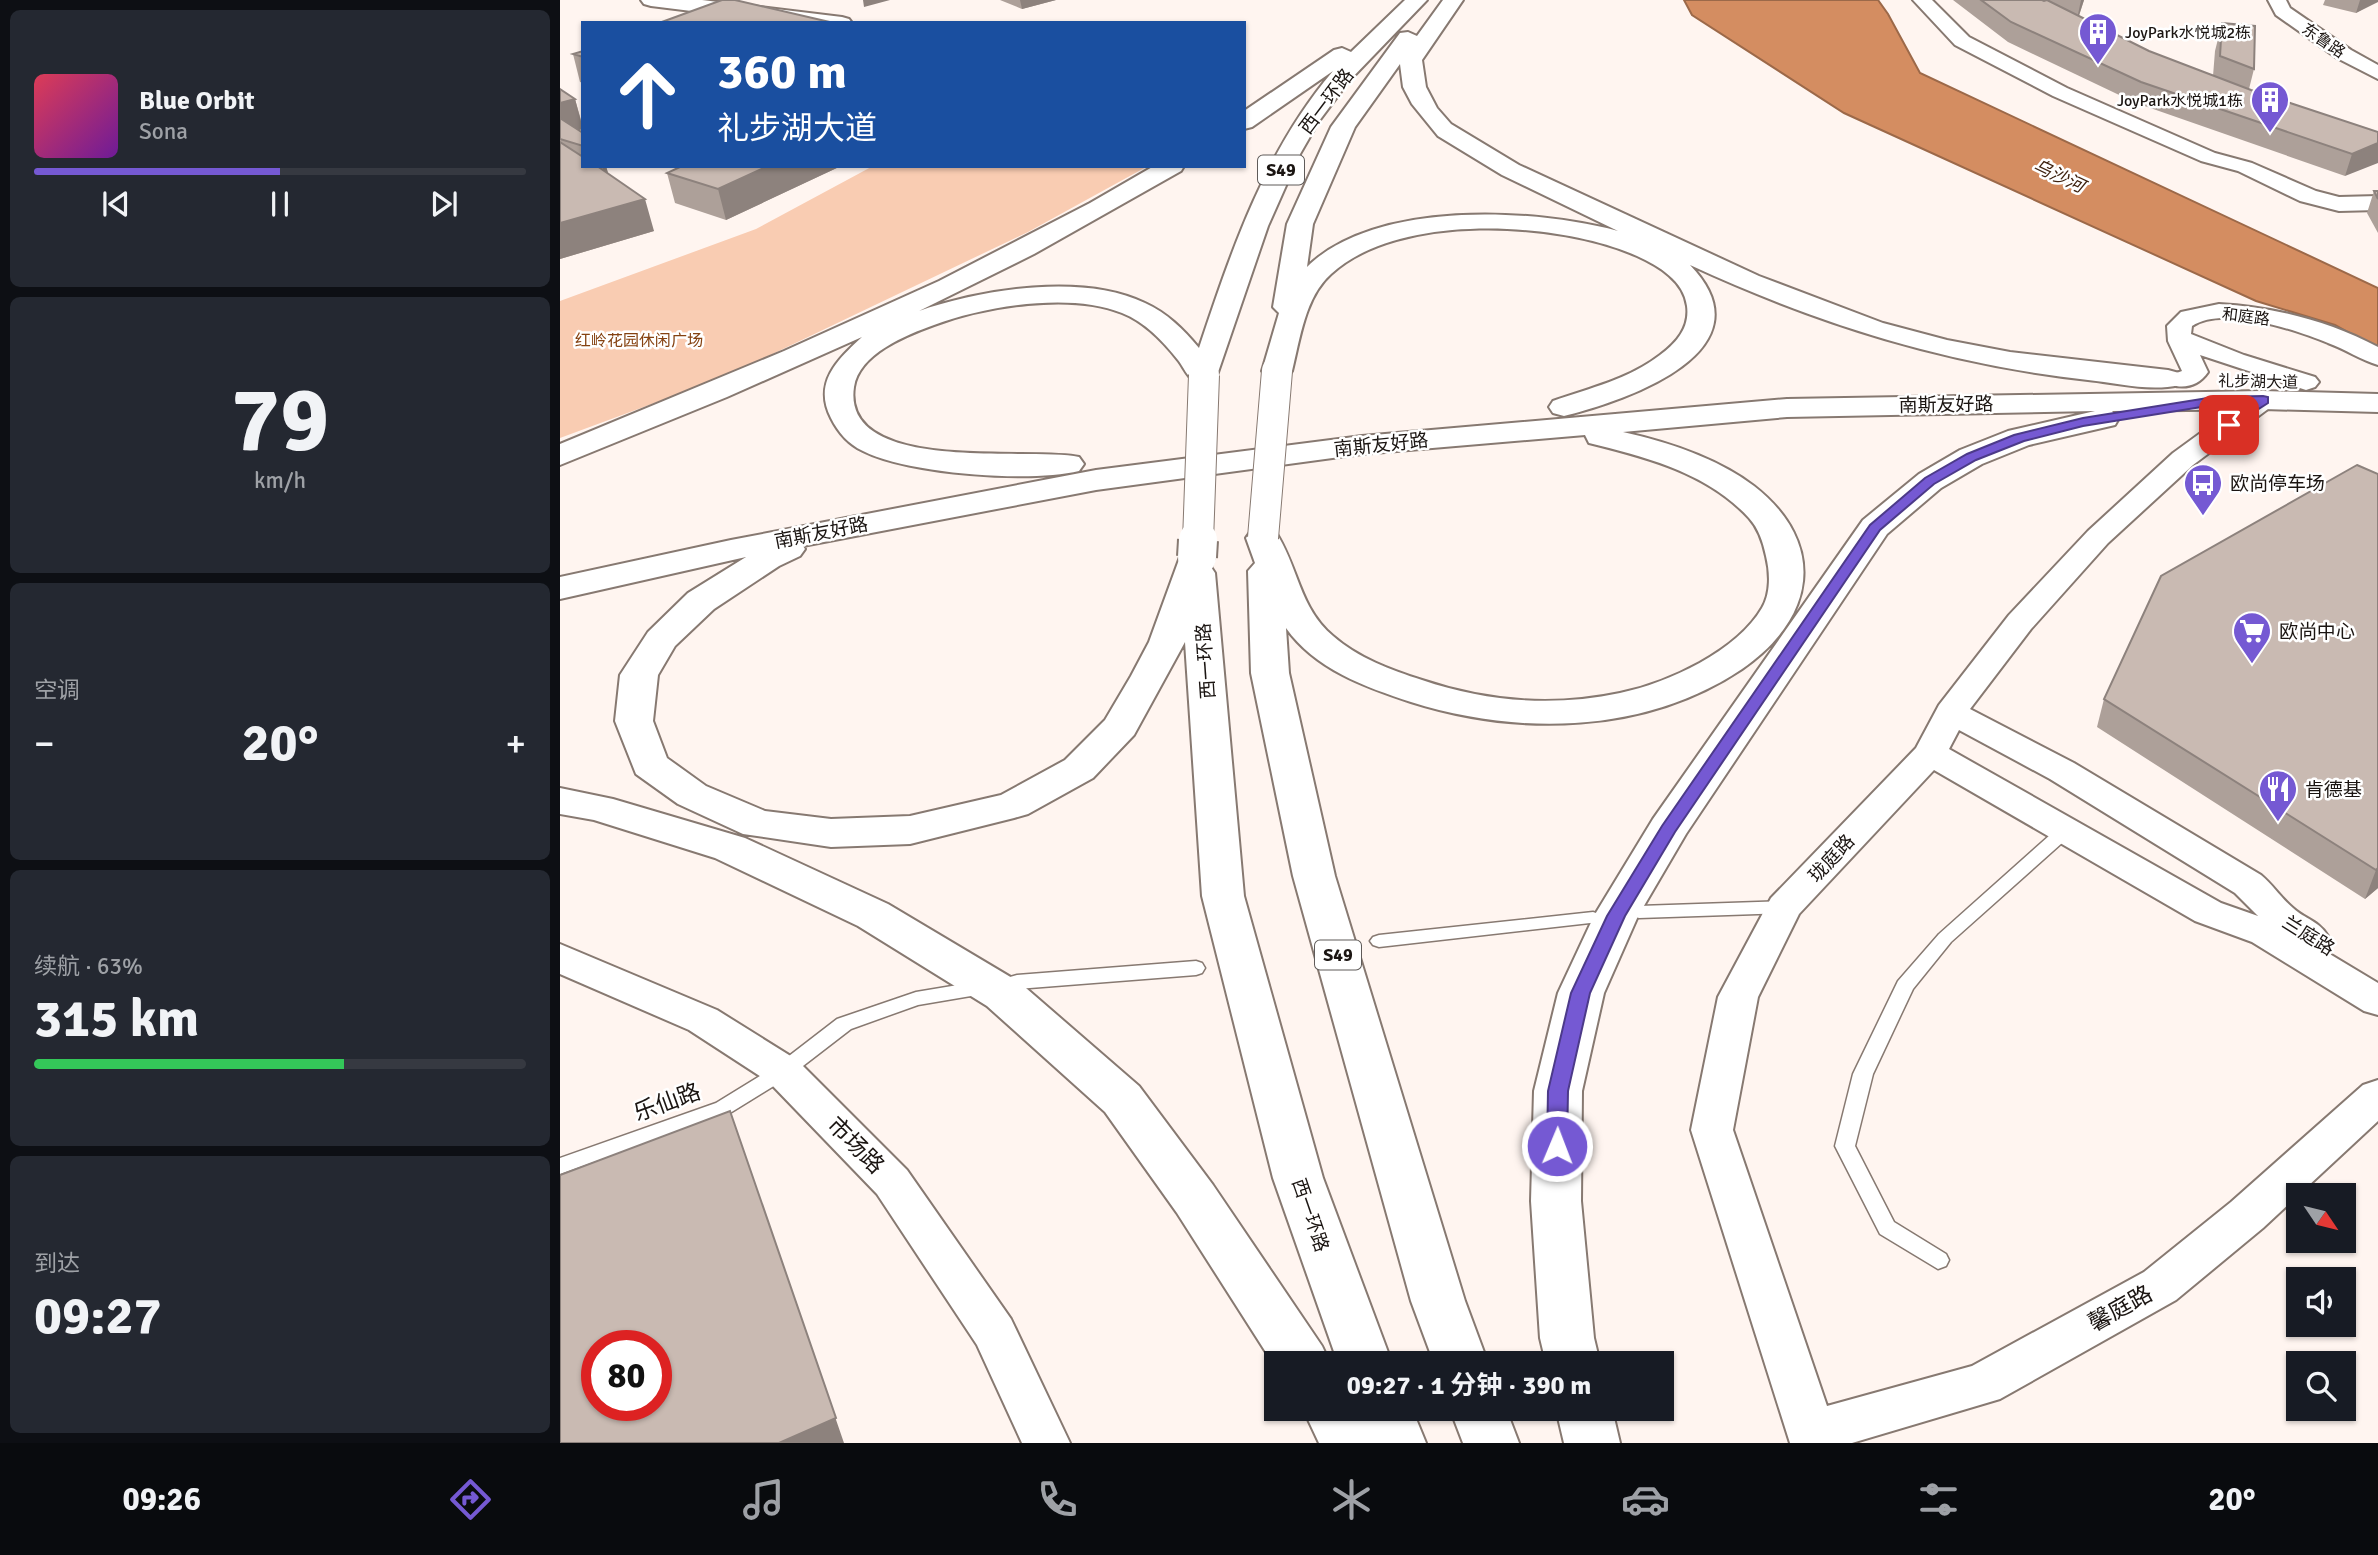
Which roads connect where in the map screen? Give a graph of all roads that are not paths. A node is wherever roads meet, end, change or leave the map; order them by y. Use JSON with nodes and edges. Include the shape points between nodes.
{"nodes":[{"id":1,"x":652,"y":0,"type":"edge"},
{"id":2,"x":1408,"y":0,"type":"edge"},
{"id":3,"x":1417,"y":0,"type":"edge"},
{"id":4,"x":1445,"y":0,"type":"edge"},
{"id":5,"x":1453,"y":0,"type":"edge"},
{"id":6,"x":1922,"y":0,"type":"edge"},
{"id":7,"x":2277,"y":0,"type":"edge"},
{"id":8,"x":825,"y":21,"type":"edge"},
{"id":9,"x":2378,"y":73,"type":"edge"},
{"id":10,"x":1246,"y":121,"type":"edge"},
{"id":11,"x":1168,"y":168,"type":"edge"},
{"id":12,"x":2378,"y":203,"type":"edge"},
{"id":13,"x":2180,"y":338,"type":"junction"},
{"id":14,"x":2378,"y":358,"type":"edge"},
{"id":15,"x":1277,"y":372,"type":"junction"},
{"id":16,"x":1205,"y":375,"type":"junction"},
{"id":17,"x":2180,"y":380,"type":"junction"},
{"id":18,"x":2306,"y":382,"type":"junction"},
{"id":19,"x":2378,"y":386,"type":"edge"},
{"id":20,"x":2263,"y":400,"type":"junction"},
{"id":21,"x":2214,"y":401,"type":"junction"},
{"id":22,"x":2378,"y":403,"type":"edge"},
{"id":23,"x":1558,"y":417,"type":"junction"},
{"id":24,"x":560,"y":455,"type":"edge"},
{"id":25,"x":1068,"y":464,"type":"junction"},
{"id":26,"x":827,"y":531,"type":"junction"},
{"id":27,"x":1263,"y":538,"type":"junction"},
{"id":28,"x":1197,"y":557,"type":"junction"},
{"id":29,"x":560,"y":561,"type":"edge"},
{"id":30,"x":560,"y":588,"type":"edge"},
{"id":31,"x":1951,"y":712,"type":"junction"},
{"id":32,"x":1930,"y":753,"type":"junction"},
{"id":33,"x":560,"y":801,"type":"edge"},
{"id":34,"x":2065,"y":831,"type":"junction"},
{"id":35,"x":1784,"y":908,"type":"junction"},
{"id":36,"x":1639,"y":912,"type":"dead end"},
{"id":37,"x":1593,"y":918,"type":"dead end"},
{"id":38,"x":1380,"y":941,"type":"dead end"},
{"id":39,"x":560,"y":958,"type":"edge"},
{"id":40,"x":1196,"y":968,"type":"dead end"},
{"id":41,"x":2378,"y":978,"type":"edge"},
{"id":42,"x":1017,"y":982,"type":"dead end"},
{"id":43,"x":964,"y":991,"type":"dead end"},
{"id":44,"x":2378,"y":1001,"type":"edge"},
{"id":45,"x":783,"y":1071,"type":"junction"},
{"id":46,"x":2378,"y":1096,"type":"edge"},
{"id":47,"x":560,"y":1166,"type":"edge"},
{"id":48,"x":1938,"y":1260,"type":"dead end"},
{"id":49,"x":1295,"y":1351,"type":"edge"},
{"id":50,"x":1361,"y":1351,"type":"edge"},
{"id":51,"x":1457,"y":1351,"type":"edge"},
{"id":52,"x":1570,"y":1351,"type":"edge"},
{"id":53,"x":1337,"y":1421,"type":"edge"},
{"id":54,"x":1389,"y":1421,"type":"edge"},
{"id":55,"x":1483,"y":1421,"type":"edge"},
{"id":56,"x":1587,"y":1421,"type":"edge"},
{"id":57,"x":1813,"y":1438,"type":"edge"},
{"id":58,"x":1046,"y":1443,"type":"edge"},
{"id":59,"x":1348,"y":1443,"type":"edge"},
{"id":60,"x":1398,"y":1443,"type":"edge"},
{"id":61,"x":1491,"y":1443,"type":"edge"},
{"id":62,"x":1592,"y":1443,"type":"edge"}],
"edges":[{"from":1,"to":8,"type":"main road"},
{"from":2,"to":10,"type":"main road","via":[[1349,50]]},
{"from":3,"to":16,"type":"main road","name":"西一环路","number":"S49","via":[[1331,87],[1291,148],[1250,238]]},
{"from":4,"to":15,"type":"main road","name":"西一环路","number":"S49","via":[[1398,49],[1343,127],[1300,224]]},
{"from":5,"to":17,"type":"main road","via":[[1411,60],[1409,71],[1415,90],[1439,126],[1494,163],[1758,285],[1847,320],[1989,356],[2083,372]]},
{"from":6,"to":12,"type":"street","via":[[1962,41],[2060,92],[2308,196],[2339,204]]},
{"from":7,"to":9,"type":"street","name":"东鲁路","via":[[2282,11]]},
{"from":11,"to":24,"type":"main road","via":[[1051,235],[887,314]]},
{"from":13,"to":14,"type":"street","name":"和庭路","via":[[2182,323],[2190,316],[2236,312],[2313,329]]},
{"from":13,"to":17,"type":"street","via":[[2195,372]]},
{"from":13,"to":18,"type":"street"},
{"from":15,"to":23,"type":"main road","via":[[1303,288],[1321,267],[1344,252],[1413,230],[1496,221],[1537,223],[1580,229],[1664,259],[1688,279],[1699,296],[1699,329],[1688,347],[1669,363]]},
{"from":15,"to":27,"type":"main road","name":"西一环路","number":"S49","bridge":true},
{"from":16,"to":25,"type":"main road","via":[[1160,322],[1130,306],[1088,297],[1044,295],[948,310],[910,324],[874,342],[852,362],[837,390],[842,415],[859,434],[890,450],[979,466]]},
{"from":16,"to":28,"type":"main road","name":"西一环路","number":"S49","bridge":true},
{"from":17,"to":18,"type":"main road","name":"礼步湖大道"},
{"from":17,"to":23,"type":"main road","name":"南斯友好路","via":[[1806,388]]},
{"from":18,"to":19,"type":"main road","name":"礼步湖大道"},
{"from":20,"to":21,"type":"main road","name":"礼步湖大道"},
{"from":20,"to":22,"type":"main road","name":"礼步湖大道"},
{"from":20,"to":31,"type":"street","name":"珑庭路","via":[[2183,459],[2098,537],[2020,622]]},
{"from":21,"to":23,"type":"main road","name":"南斯友好路"},
{"from":21,"to":52,"type":"main road","via":[[2083,422],[2019,438],[1971,457],[1900,503],[1875,527],[1668,830],[1616,916],[1581,993],[1558,1091],[1556,1201]]},
{"from":23,"to":25,"type":"main road","name":"南斯友好路","via":[[1274,432]]},
{"from":23,"to":26,"type":"main road","name":"南斯友好路","via":[[1096,480]]},
{"from":23,"to":27,"type":"main road","via":[[1674,455],[1716,475],[1748,498],[1772,525],[1786,554],[1787,583],[1779,611],[1726,663],[1630,704],[1578,711],[1524,713],[1428,696],[1344,661],[1312,637],[1289,605]]},
{"from":25,"to":29,"type":"main road","name":"南斯友好路","via":[[714,527]]},
{"from":26,"to":28,"type":"main road","via":[[767,559],[701,601],[661,640],[639,675],[634,721],[650,765],[692,795],[758,824],[831,833],[911,830],[1014,805],[1079,769],[1120,727],[1150,676]]},
{"from":26,"to":30,"type":"main road","name":"南斯友好路"},
{"from":27,"to":51,"type":"main road","name":"西一环路","number":"S49","via":[[1270,673],[1314,876]]},
{"from":28,"to":50,"type":"main road","name":"西一环路","number":"S49","via":[[1223,896],[1298,1178]]},
{"from":31,"to":32,"type":"street","name":"珑庭路"},
{"from":31,"to":41,"type":"street","name":"兰庭路","via":[[2062,771],[2248,884],[2279,918]]},
{"from":32,"to":34,"type":"street"},
{"from":32,"to":35,"type":"street","name":"珑庭路"},
{"from":33,"to":49,"type":"main road","via":[[599,808],[730,848],[873,915],[1003,994],[1122,1099],[1195,1199]]},
{"from":34,"to":44,"type":"street","via":[[2208,912],[2265,933]]},
{"from":34,"to":48,"type":"lane","via":[[1945,938],[1905,986],[1863,1074],[1845,1146],[1887,1228]]},
{"from":35,"to":36,"type":"lane"},
{"from":35,"to":57,"type":"street","name":"珑庭路","via":[[1738,997],[1712,1130]]},
{"from":37,"to":38,"type":"lane"},
{"from":39,"to":45,"type":"street","name":"市场路","via":[[703,1020]]},
{"from":40,"to":42,"type":"lane"},
{"from":43,"to":45,"type":"lane","name":"乐仙路","via":[[916,999],[844,1024]]},
{"from":45,"to":47,"type":"lane","name":"乐仙路","via":[[723,1108]]},
{"from":45,"to":58,"type":"street","name":"市场路","via":[[892,1182],[996,1333]]},
{"from":46,"to":57,"type":"street","name":"馨庭路","via":[[2247,1215],[2160,1286],[1983,1384]]},
{"from":53,"to":59,"type":"main road"},
{"from":54,"to":60,"type":"main road"},
{"from":55,"to":61,"type":"main road"},
{"from":56,"to":62,"type":"main road"}]}
